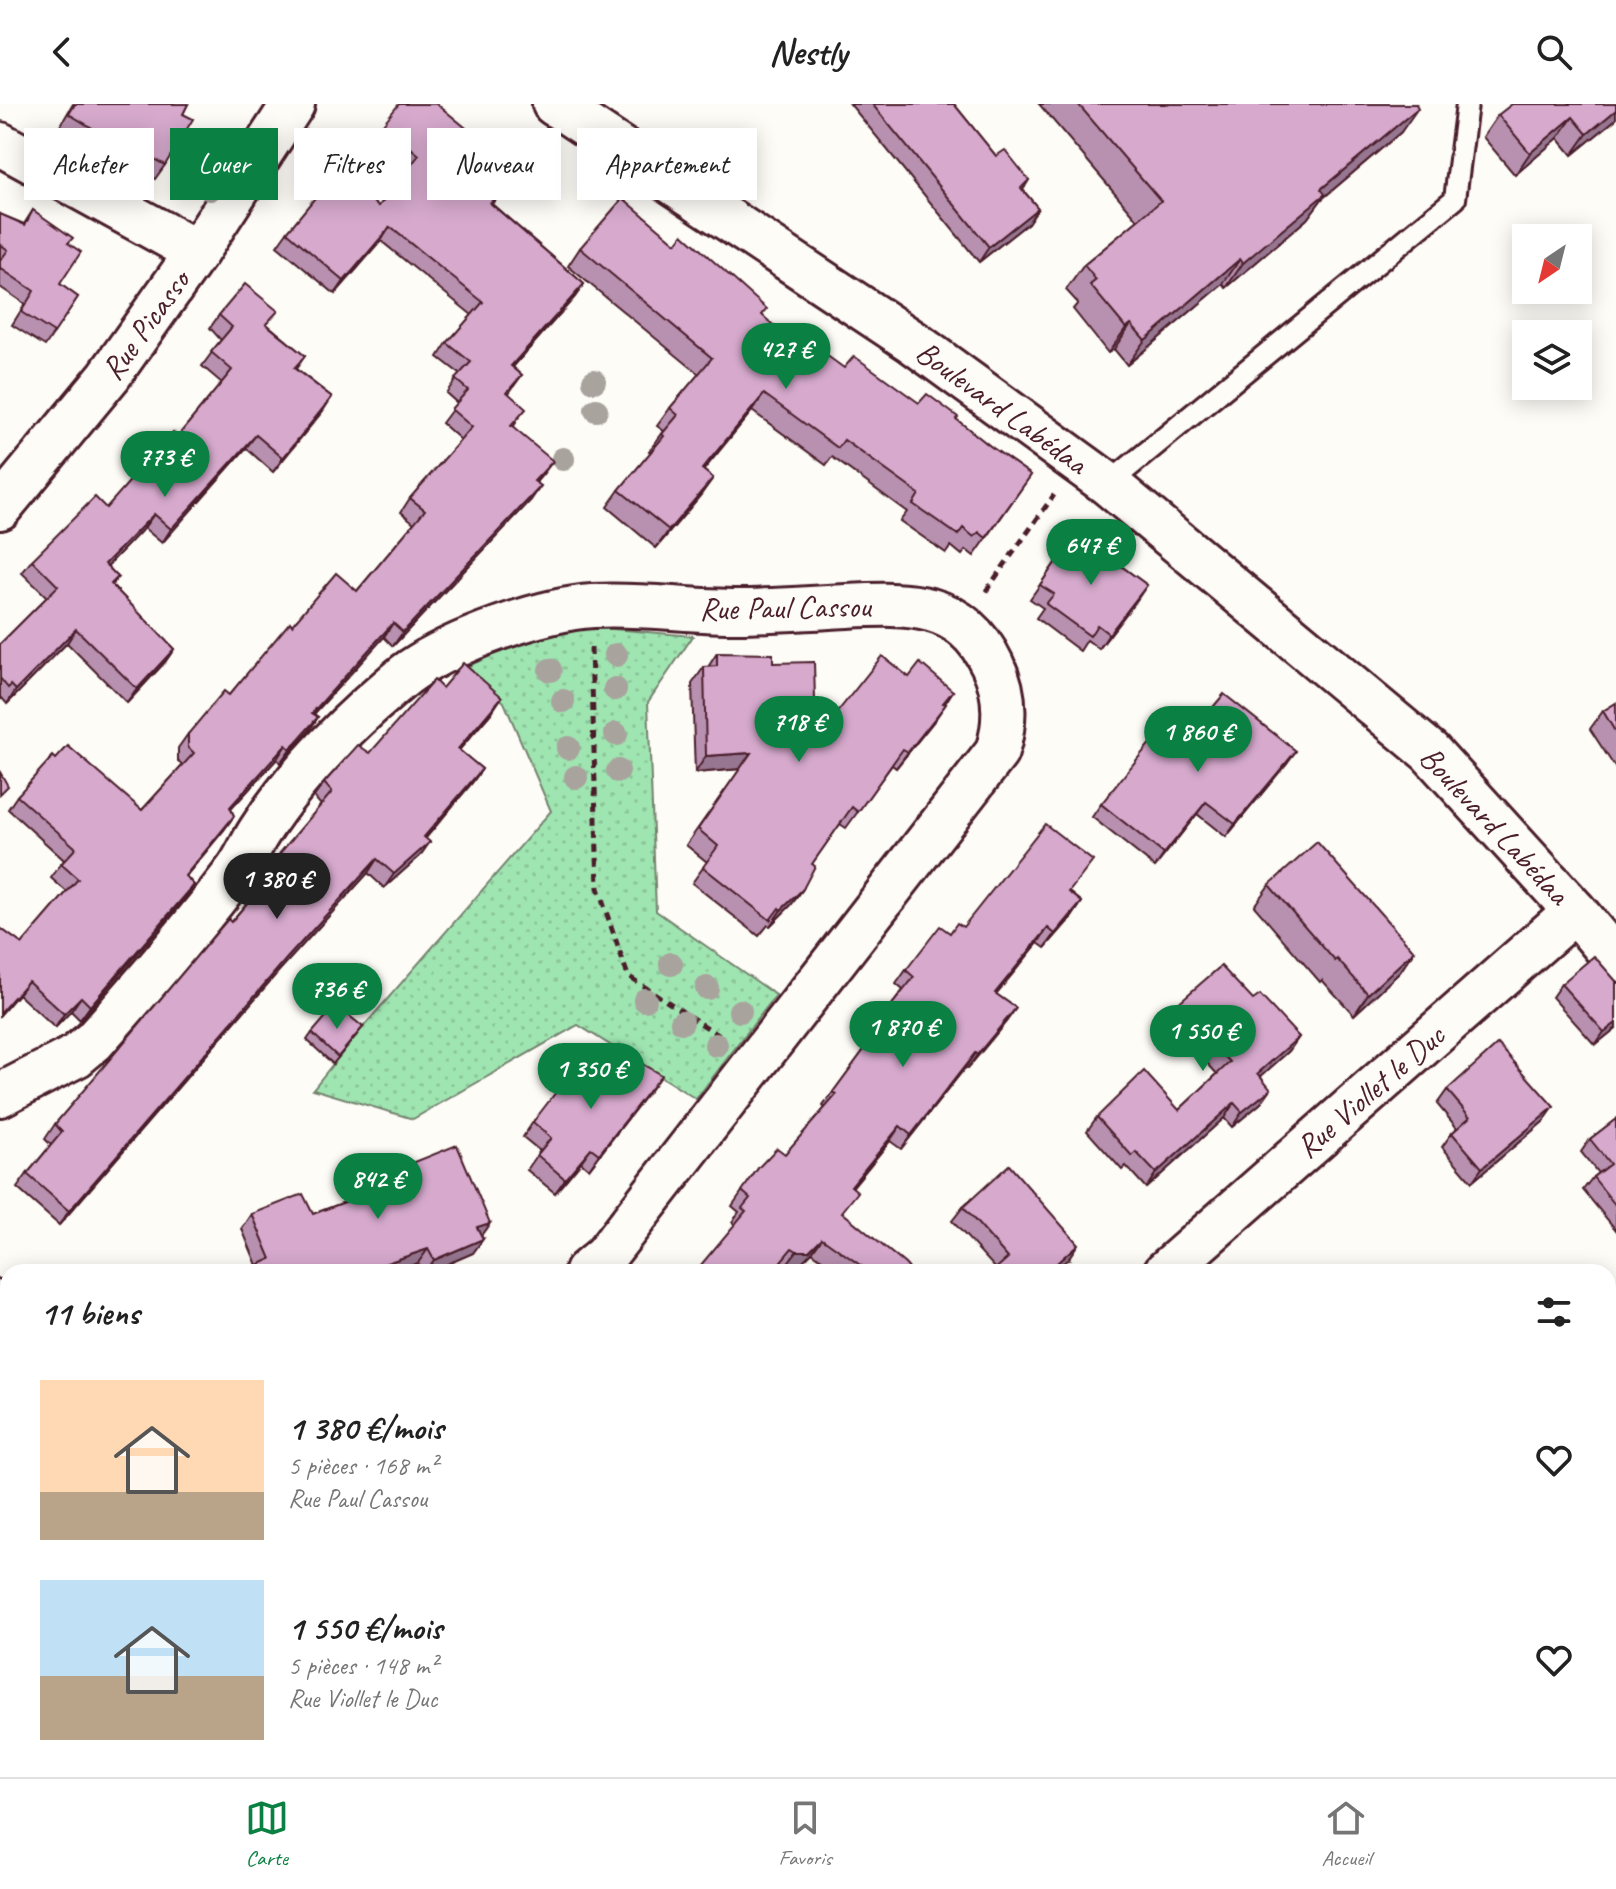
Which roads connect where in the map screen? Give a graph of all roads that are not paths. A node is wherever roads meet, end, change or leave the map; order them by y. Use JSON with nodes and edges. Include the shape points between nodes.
{"nodes":[{"id":1,"x":293,"y":104,"type":"edge"},
{"id":2,"x":554,"y":104,"type":"edge"},
{"id":3,"x":1467,"y":104,"type":"edge"},
{"id":4,"x":0,"y":144,"type":"edge"},
{"id":5,"x":197,"y":252,"type":"junction"},
{"id":6,"x":1093,"y":473,"type":"junction"},
{"id":7,"x":0,"y":508,"type":"edge"},
{"id":8,"x":1575,"y":911,"type":"junction"},
{"id":9,"x":1616,"y":960,"type":"edge"},
{"id":10,"x":0,"y":1095,"type":"edge"},
{"id":11,"x":596,"y":1264,"type":"edge"},
{"id":12,"x":1174,"y":1264,"type":"edge"}],
"edges":[{"from":1,"to":5,"type":"street","name":"Rue Picasso"},
{"from":2,"to":6,"type":"street","name":"Boulevard Labédaa","via":[[913,342]]},
{"from":3,"to":6,"type":"lane","via":[[1455,199]]},
{"from":4,"to":5,"type":"street","name":"Rue Picasso"},
{"from":5,"to":7,"type":"street","name":"Rue Picasso","via":[[109,376]]},
{"from":6,"to":8,"type":"street","name":"Boulevard Labédaa","via":[[1430,752]]},
{"from":8,"to":9,"type":"street","name":"Boulevard Labédaa"},
{"from":8,"to":12,"type":"street","name":"Rue Viollet le Duc"},
{"from":10,"to":11,"type":"street","name":"Rue Paul Cassou","via":[[76,1056],[94,1041],[237,872],[258,833],[310,765],[411,671],[450,648],[519,622],[590,606],[744,611],[914,605],[946,614],[985,648],[997,675],[1003,700],[997,752]]}]}
